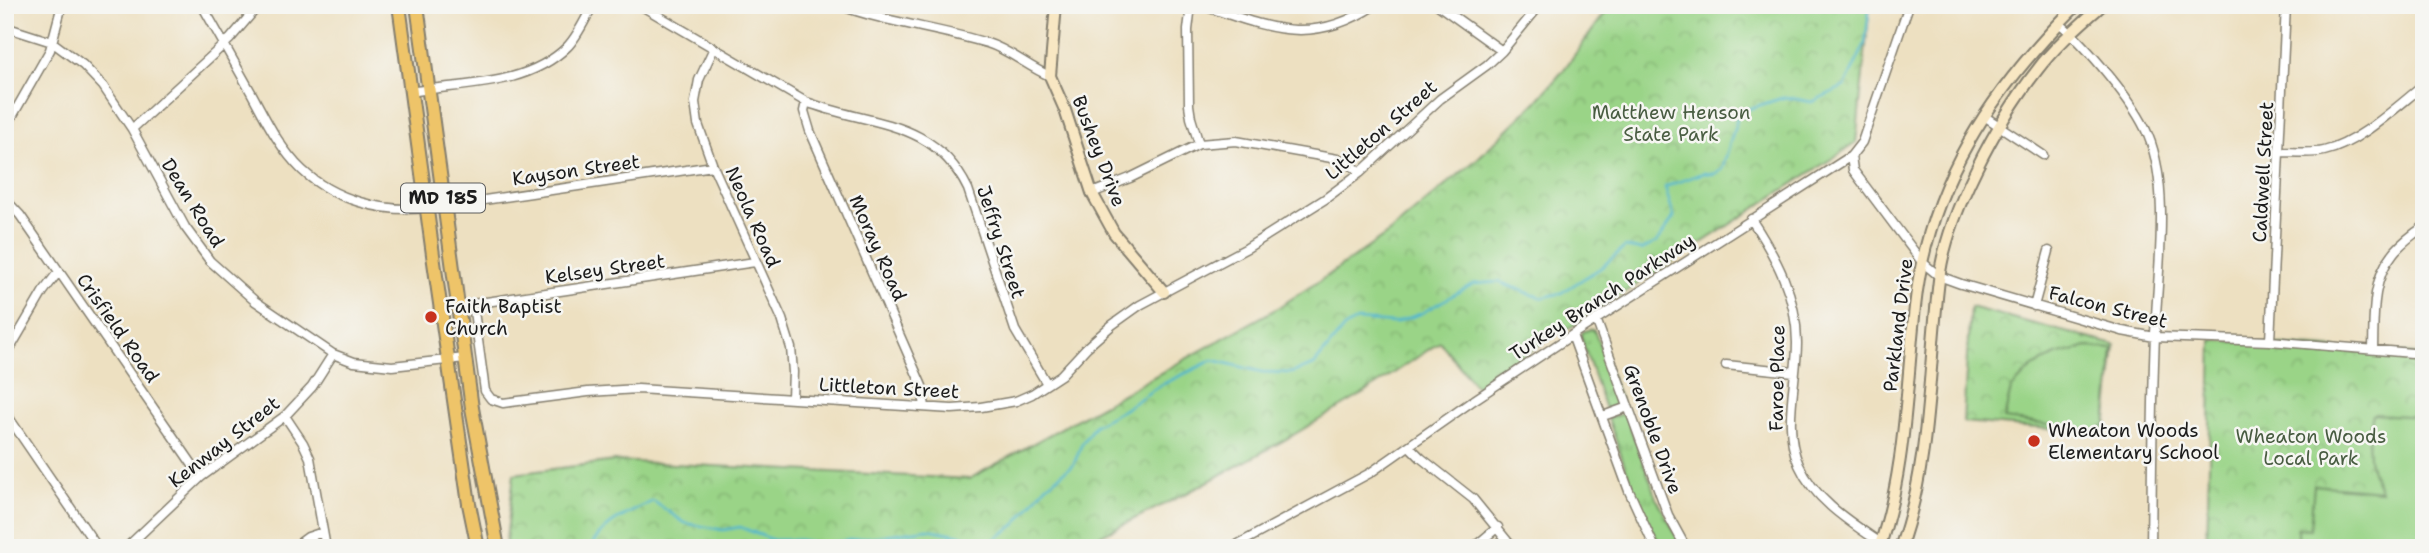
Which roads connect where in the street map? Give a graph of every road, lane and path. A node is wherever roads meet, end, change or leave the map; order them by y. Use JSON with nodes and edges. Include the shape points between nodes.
{"nodes":[{"id":1,"x":62,"y":5,"type":"edge"},
{"id":2,"x":202,"y":5,"type":"edge"},
{"id":3,"x":259,"y":5,"type":"edge"},
{"id":4,"x":399,"y":5,"type":"edge"},
{"id":5,"x":417,"y":5,"type":"edge"},
{"id":6,"x":593,"y":5,"type":"edge"},
{"id":7,"x":640,"y":5,"type":"edge"},
{"id":8,"x":839,"y":5,"type":"edge"},
{"id":9,"x":1056,"y":5,"type":"edge"},
{"id":10,"x":1191,"y":5,"type":"edge"},
{"id":11,"x":1201,"y":5,"type":"edge"},
{"id":12,"x":1375,"y":5,"type":"edge"},
{"id":13,"x":1438,"y":5,"type":"edge"},
{"id":14,"x":1541,"y":5,"type":"edge"},
{"id":15,"x":1909,"y":5,"type":"edge"},
{"id":16,"x":2077,"y":5,"type":"edge"},
{"id":17,"x":2102,"y":5,"type":"edge"},
{"id":18,"x":2299,"y":5,"type":"edge"},
{"id":19,"x":2286,"y":6,"type":"edge"},
{"id":20,"x":2059,"y":23,"type":"junction"},
{"id":21,"x":5,"y":27,"type":"edge"},
{"id":22,"x":2072,"y":33,"type":"junction"},
{"id":23,"x":52,"y":42,"type":"junction"},
{"id":24,"x":224,"y":44,"type":"junction"},
{"id":25,"x":713,"y":50,"type":"junction"},
{"id":26,"x":1502,"y":51,"type":"junction"},
{"id":27,"x":1050,"y":75,"type":"junction"},
{"id":28,"x":2424,"y":85,"type":"edge"},
{"id":29,"x":429,"y":89,"type":"junction"},
{"id":30,"x":411,"y":92,"type":"junction"},
{"id":31,"x":806,"y":102,"type":"junction"},
{"id":32,"x":1984,"y":116,"type":"junction"},
{"id":33,"x":2000,"y":127,"type":"junction"},
{"id":34,"x":5,"y":129,"type":"edge"},
{"id":35,"x":132,"y":130,"type":"junction"},
{"id":36,"x":1199,"y":144,"type":"junction"},
{"id":37,"x":2280,"y":152,"type":"junction"},
{"id":38,"x":2043,"y":155,"type":"dead end"},
{"id":39,"x":1851,"y":156,"type":"junction"},
{"id":40,"x":713,"y":166,"type":"junction"},
{"id":41,"x":1361,"y":172,"type":"junction"},
{"id":42,"x":1092,"y":193,"type":"junction"},
{"id":43,"x":5,"y":199,"type":"edge"},
{"id":44,"x":444,"y":206,"type":"junction"},
{"id":45,"x":426,"y":208,"type":"junction"},
{"id":46,"x":1751,"y":219,"type":"junction"},
{"id":47,"x":2424,"y":226,"type":"edge"},
{"id":48,"x":2049,"y":251,"type":"dead end"},
{"id":49,"x":755,"y":262,"type":"junction"},
{"id":50,"x":1923,"y":262,"type":"junction"},
{"id":51,"x":59,"y":271,"type":"junction"},
{"id":52,"x":1939,"y":276,"type":"junction"},
{"id":53,"x":1164,"y":292,"type":"junction"},
{"id":54,"x":473,"y":304,"type":"junction"},
{"id":55,"x":459,"y":306,"type":"junction"},
{"id":56,"x":2034,"y":306,"type":"junction"},
{"id":57,"x":1596,"y":319,"type":"junction"},
{"id":58,"x":1572,"y":335,"type":"junction"},
{"id":59,"x":2155,"y":337,"type":"junction"},
{"id":60,"x":2270,"y":341,"type":"junction"},
{"id":61,"x":2373,"y":349,"type":"junction"},
{"id":62,"x":333,"y":354,"type":"junction"},
{"id":63,"x":2424,"y":354,"type":"edge"},
{"id":64,"x":5,"y":356,"type":"edge"},
{"id":65,"x":465,"y":358,"type":"junction"},
{"id":66,"x":448,"y":360,"type":"junction"},
{"id":67,"x":1726,"y":365,"type":"dead end"},
{"id":68,"x":1794,"y":372,"type":"junction"},
{"id":69,"x":1047,"y":384,"type":"junction"},
{"id":70,"x":792,"y":397,"type":"junction"},
{"id":71,"x":925,"y":407,"type":"junction"},
{"id":72,"x":1628,"y":407,"type":"junction"},
{"id":73,"x":5,"y":412,"type":"edge"},
{"id":74,"x":285,"y":416,"type":"junction"},
{"id":75,"x":1602,"y":416,"type":"junction"},
{"id":76,"x":1410,"y":447,"type":"junction"},
{"id":77,"x":201,"y":477,"type":"junction"},
{"id":78,"x":1498,"y":527,"type":"junction"},
{"id":79,"x":323,"y":532,"type":"junction"},
{"id":80,"x":1883,"y":546,"type":"edge"},
{"id":81,"x":98,"y":548,"type":"edge"},
{"id":82,"x":126,"y":548,"type":"edge"},
{"id":83,"x":293,"y":548,"type":"edge"},
{"id":84,"x":326,"y":548,"type":"edge"},
{"id":85,"x":478,"y":548,"type":"edge"},
{"id":86,"x":498,"y":548,"type":"edge"},
{"id":87,"x":1231,"y":548,"type":"edge"},
{"id":88,"x":1473,"y":548,"type":"edge"},
{"id":89,"x":1513,"y":548,"type":"edge"},
{"id":90,"x":1655,"y":548,"type":"edge"},
{"id":91,"x":1686,"y":548,"type":"edge"},
{"id":92,"x":1900,"y":548,"type":"edge"},
{"id":93,"x":2151,"y":548,"type":"edge"}],
"edges":[{"from":1,"to":23,"type":"street"},
{"from":2,"to":24,"type":"street"},
{"from":3,"to":24,"type":"street"},
{"from":4,"to":30,"type":"main road","number":"MD 185"},
{"from":5,"to":29,"type":"main road","number":"MD 185"},
{"from":6,"to":29,"type":"street","via":[[567,47],[527,73]]},
{"from":7,"to":25,"type":"street","name":"Jeffry Street"},
{"from":8,"to":27,"type":"street","via":[[988,44]]},
{"from":9,"to":27,"type":"street","name":"Bushey Drive"},
{"from":10,"to":36,"type":"street","via":[[1189,105]]},
{"from":11,"to":12,"type":"street","via":[[1273,29],[1311,30],[1356,18]]},
{"from":13,"to":26,"type":"street"},
{"from":14,"to":26,"type":"street","name":"Littleton Street"},
{"from":15,"to":39,"type":"street","name":"Turkey Branch Parkway","via":[[1862,142]]},
{"from":16,"to":20,"type":"street","name":"Parkland Drive"},
{"from":17,"to":22,"type":"street","name":"Parkland Drive"},
{"from":18,"to":19,"type":"street"},
{"from":19,"to":37,"type":"street","name":"Caldwell Street"},
{"from":20,"to":22,"type":"street"},
{"from":20,"to":32,"type":"street","name":"Parkland Drive","via":[[2022,63]]},
{"from":21,"to":23,"type":"street","name":"Dean Road"},
{"from":22,"to":33,"type":"street","name":"Parkland Drive","via":[[2039,67]]},
{"from":22,"to":59,"type":"street","via":[[2130,103],[2155,154],[2161,198]]},
{"from":23,"to":34,"type":"street"},
{"from":23,"to":35,"type":"street","name":"Dean Road","via":[[103,86]]},
{"from":24,"to":35,"type":"street"},
{"from":24,"to":45,"type":"street","via":[[274,134],[303,170],[352,200],[381,207]]},
{"from":25,"to":31,"type":"street","name":"Jeffry Street"},
{"from":25,"to":40,"type":"street","name":"Neola Road","via":[[695,102]]},
{"from":26,"to":41,"type":"street","name":"Littleton Street","via":[[1440,99]]},
{"from":27,"to":42,"type":"street","name":"Bushey Drive"},
{"from":28,"to":37,"type":"street","via":[[2340,145],[2322,152]]},
{"from":29,"to":30,"type":"street"},
{"from":29,"to":44,"type":"main road","number":"MD 185"},
{"from":30,"to":45,"type":"main road","number":"MD 185"},
{"from":31,"to":69,"type":"street","name":"Jeffry Street","via":[[915,133],[946,156],[968,189],[1015,330]]},
{"from":31,"to":71,"type":"street","name":"Moray Road","via":[[810,131],[922,386]]},
{"from":32,"to":33,"type":"street"},
{"from":32,"to":50,"type":"street","name":"Parkland Drive","via":[[1954,170],[1934,218]]},
{"from":33,"to":38,"type":"street"},
{"from":33,"to":52,"type":"street","name":"Parkland Drive","via":[[1962,199]]},
{"from":35,"to":62,"type":"street","name":"Dean Road","via":[[185,227],[210,261],[255,301]]},
{"from":36,"to":41,"type":"street","via":[[1236,141],[1270,146],[1343,160]]},
{"from":36,"to":42,"type":"street"},
{"from":37,"to":60,"type":"street","name":"Caldwell Street"},
{"from":39,"to":46,"type":"street","name":"Turkey Branch Parkway"},
{"from":39,"to":50,"type":"street","name":"Falcon Street","via":[[1853,170]]},
{"from":40,"to":44,"type":"street","name":"Kayson Street"},
{"from":40,"to":49,"type":"street","name":"Neola Road"},
{"from":41,"to":53,"type":"street","name":"Littleton Street","via":[[1282,227]]},
{"from":42,"to":53,"type":"street","name":"Bushey Drive","via":[[1114,233]]},
{"from":43,"to":51,"type":"street","name":"Crisfield Road"},
{"from":44,"to":55,"type":"main road","number":"MD 185"},
{"from":45,"to":66,"type":"main road","number":"MD 185"},
{"from":46,"to":57,"type":"street","name":"Turkey Branch Parkway"},
{"from":46,"to":68,"type":"street","name":"Faroe Place","via":[[1782,270],[1791,297],[1797,344]]},
{"from":47,"to":61,"type":"street","via":[[2391,256],[2380,275]]},
{"from":48,"to":56,"type":"street"},
{"from":49,"to":54,"type":"street","name":"Kelsey Street"},
{"from":49,"to":70,"type":"street","name":"Neola Road","via":[[791,348]]},
{"from":50,"to":52,"type":"street","name":"Falcon Street"},
{"from":50,"to":80,"type":"street","name":"Parkland Drive","via":[[1900,466]]},
{"from":51,"to":64,"type":"street"},
{"from":51,"to":77,"type":"street","name":"Crisfield Road"},
{"from":52,"to":56,"type":"street","name":"Falcon Street"},
{"from":52,"to":92,"type":"street","name":"Parkland Drive","via":[[1920,470]]},
{"from":53,"to":69,"type":"street","name":"Littleton Street","via":[[1112,325]]},
{"from":54,"to":55,"type":"street","name":"Kelsey Street"},
{"from":54,"to":70,"type":"street","name":"Littleton Street","via":[[485,391],[498,402],[638,389]]},
{"from":55,"to":65,"type":"main road","number":"MD 185"},
{"from":56,"to":59,"type":"street","name":"Falcon Street"},
{"from":57,"to":58,"type":"street","name":"Turkey Branch Parkway"},
{"from":57,"to":72,"type":"street","name":"Grenoble Drive"},
{"from":58,"to":75,"type":"street"},
{"from":58,"to":76,"type":"street","name":"Turkey Branch Parkway"},
{"from":59,"to":60,"type":"street","name":"Falcon Street"},
{"from":59,"to":93,"type":"street"},
{"from":60,"to":61,"type":"street","name":"Falcon Street"},
{"from":61,"to":63,"type":"street","name":"Falcon Street"},
{"from":62,"to":66,"type":"street","name":"Dean Road","via":[[354,362],[392,366]]},
{"from":62,"to":74,"type":"street","name":"Kenway Street","via":[[312,387]]},
{"from":65,"to":66,"type":"street","name":"Dean Road"},
{"from":65,"to":86,"type":"main road","number":"MD 185"},
{"from":66,"to":85,"type":"main road","number":"MD 185"},
{"from":67,"to":68,"type":"street"},
{"from":68,"to":80,"type":"street","name":"Faroe Place","via":[[1791,431],[1799,466],[1839,515]]},
{"from":69,"to":71,"type":"street","name":"Littleton Street","via":[[1005,403]]},
{"from":70,"to":71,"type":"street","name":"Littleton Street"},
{"from":72,"to":75,"type":"street"},
{"from":72,"to":91,"type":"street","name":"Grenoble Drive","via":[[1668,515]]},
{"from":73,"to":81,"type":"street"},
{"from":74,"to":77,"type":"street","name":"Kenway Street"},
{"from":74,"to":79,"type":"street","via":[[310,457]]},
{"from":75,"to":90,"type":"street"},
{"from":76,"to":78,"type":"street","via":[[1473,499]]},
{"from":76,"to":87,"type":"street","name":"Turkey Branch Parkway","via":[[1370,474]]},
{"from":77,"to":82,"type":"street","name":"Kenway Street"},
{"from":78,"to":88,"type":"street"},
{"from":78,"to":89,"type":"street"},
{"from":79,"to":83,"type":"street"},
{"from":79,"to":84,"type":"street"}]}
